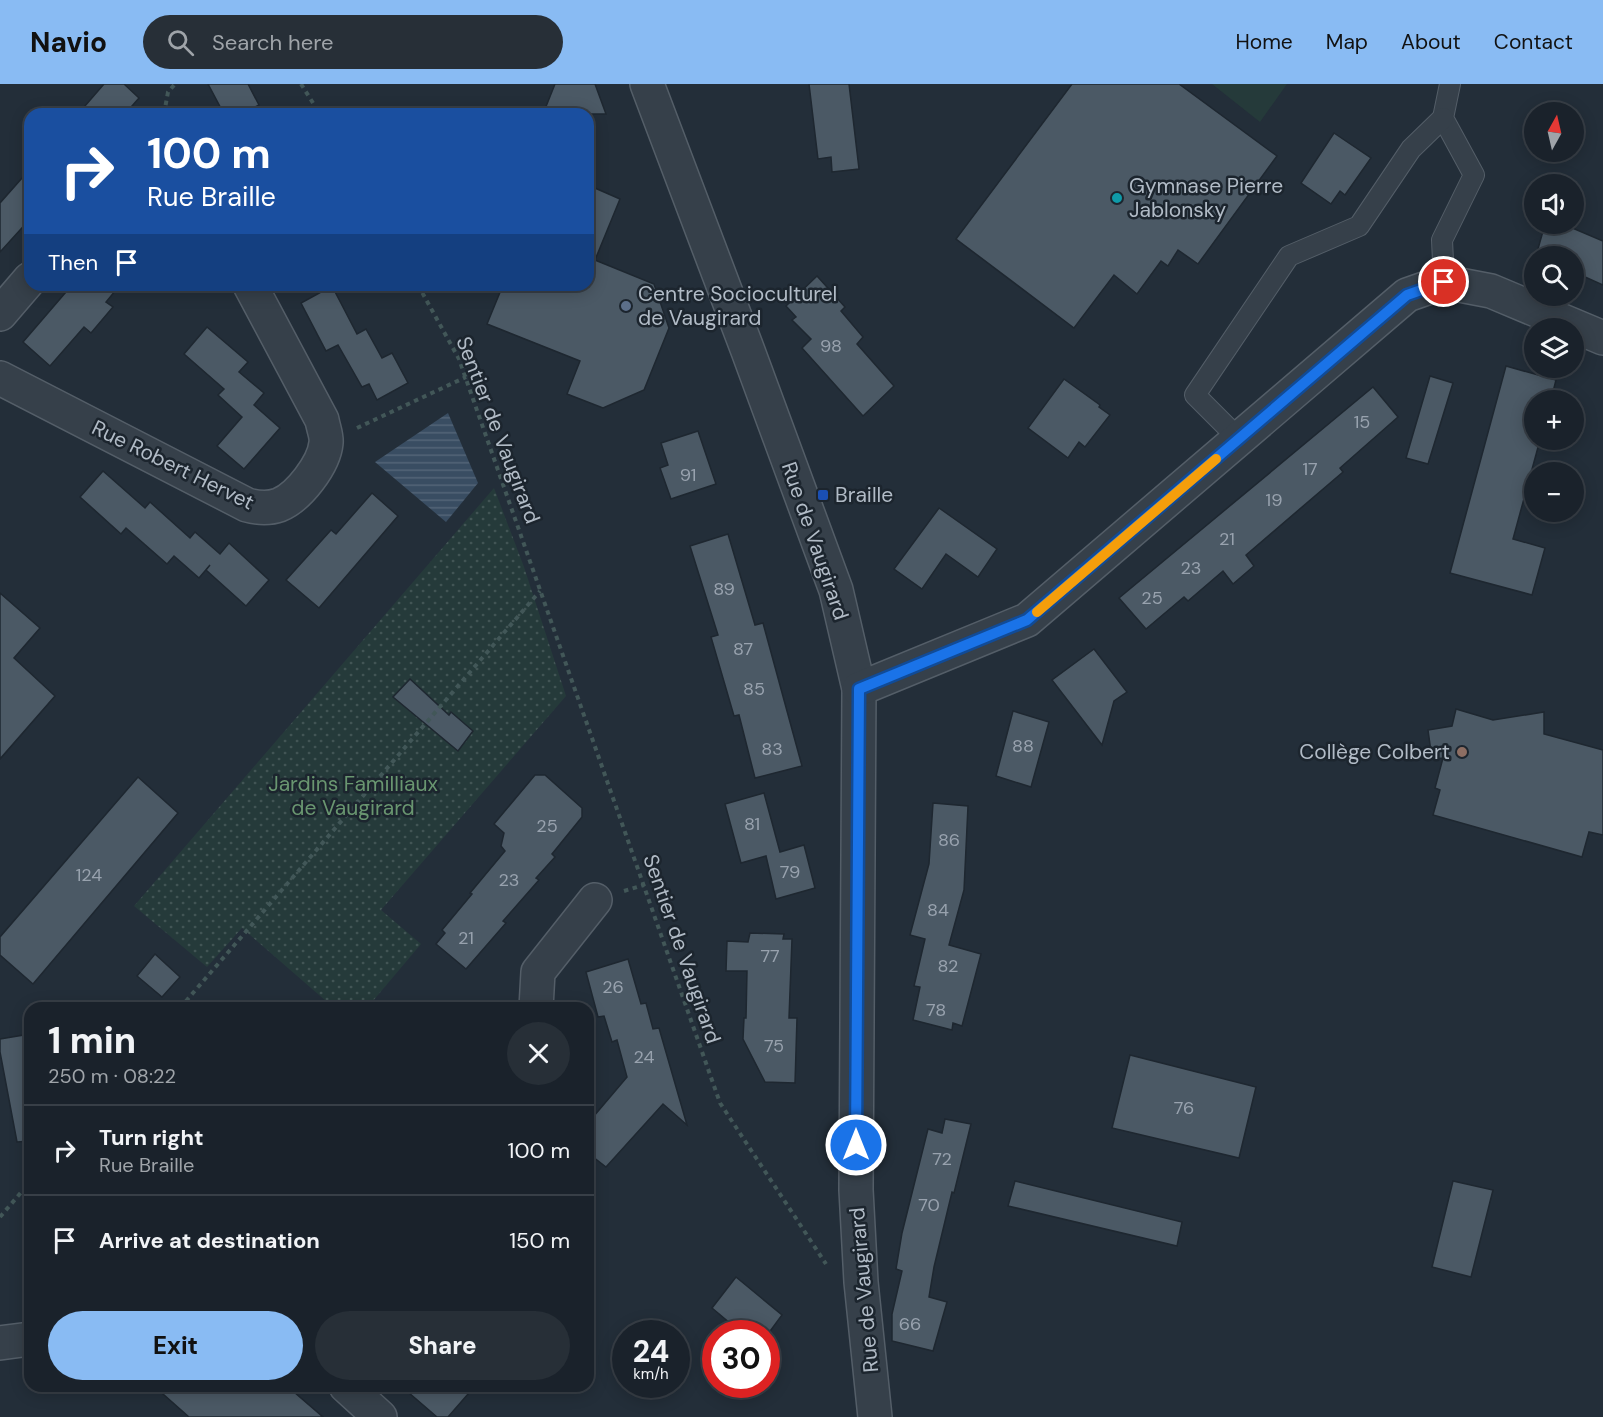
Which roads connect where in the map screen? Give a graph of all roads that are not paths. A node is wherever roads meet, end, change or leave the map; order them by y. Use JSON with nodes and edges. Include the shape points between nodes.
{"nodes":[{"id":1,"x":647,"y":84,"type":"edge"},
{"id":2,"x":1450,"y":84,"type":"edge"},
{"id":3,"x":1443,"y":118,"type":"junction"},
{"id":4,"x":1444,"y":282,"type":"junction"},
{"id":5,"x":24,"y":286,"type":"edge"},
{"id":6,"x":253,"y":291,"type":"edge"},
{"id":7,"x":0,"y":314,"type":"edge"},
{"id":8,"x":1603,"y":339,"type":"edge"},
{"id":9,"x":0,"y":378,"type":"edge"},
{"id":10,"x":1239,"y":439,"type":"junction"},
{"id":11,"x":859,"y":689,"type":"junction"},
{"id":12,"x":595,"y":900,"type":"dead end"},
{"id":13,"x":536,"y":1002,"type":"edge"},
{"id":14,"x":24,"y":1340,"type":"edge"},
{"id":15,"x":0,"y":1343,"type":"edge"},
{"id":16,"x":353,"y":1392,"type":"edge"},
{"id":17,"x":380,"y":1417,"type":"edge"},
{"id":18,"x":875,"y":1417,"type":"edge"}],
"edges":[{"from":1,"to":11,"type":"street","name":"Rue de Vaugirard","via":[[836,590]]},
{"from":2,"to":3,"type":"lane"},
{"from":3,"to":4,"type":"lane","via":[[1474,174],[1442,240]]},
{"from":3,"to":10,"type":"lane","via":[[1411,149],[1359,226],[1289,256],[1195,395]]},
{"from":4,"to":8,"type":"street","via":[[1491,291]]},
{"from":4,"to":10,"type":"street","via":[[1407,295]]},
{"from":5,"to":7,"type":"street"},
{"from":6,"to":9,"type":"street","name":"Rue Robert Hervet","via":[[322,420],[326,442],[315,472],[288,501],[277,506],[247,505]]},
{"from":10,"to":11,"type":"street","via":[[1027,620]]},
{"from":11,"to":18,"type":"street","name":"Rue de Vaugirard","via":[[856,1190]]},
{"from":12,"to":13,"type":"street","via":[[538,972]]},
{"from":14,"to":15,"type":"street"},
{"from":16,"to":17,"type":"street"}]}
